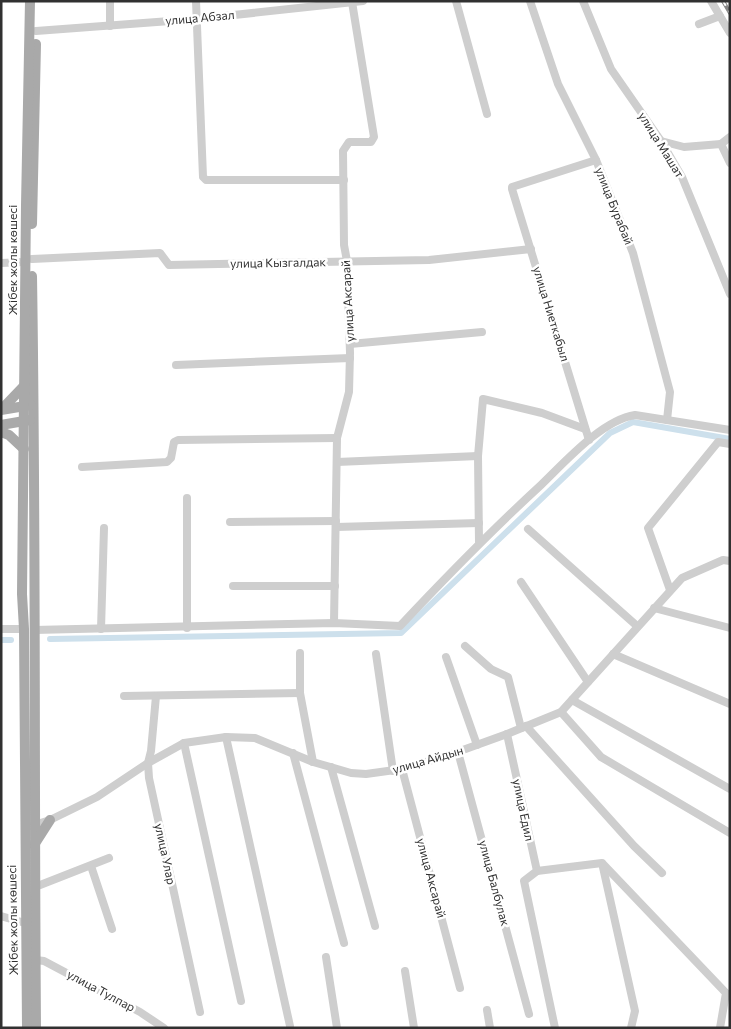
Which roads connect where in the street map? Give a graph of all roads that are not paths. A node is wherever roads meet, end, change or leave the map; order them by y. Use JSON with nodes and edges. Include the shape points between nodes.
{"nodes":[{"id":1,"x":30,"y":1,"type":"edge"},
{"id":2,"x":37,"y":1,"type":"edge"},
{"id":3,"x":110,"y":1,"type":"edge"},
{"id":4,"x":196,"y":1,"type":"edge"},
{"id":5,"x":363,"y":1,"type":"edge"},
{"id":6,"x":456,"y":1,"type":"edge"},
{"id":7,"x":530,"y":1,"type":"edge"},
{"id":8,"x":583,"y":1,"type":"edge"},
{"id":9,"x":712,"y":1,"type":"edge"},
{"id":10,"x":352,"y":2,"type":"junction"},
{"id":11,"x":314,"y":4,"type":"edge"},
{"id":12,"x":720,"y":16,"type":"junction"},
{"id":13,"x":197,"y":19,"type":"junction"},
{"id":14,"x":699,"y":24,"type":"dead end"},
{"id":15,"x":110,"y":26,"type":"junction"},
{"id":16,"x":36,"y":30,"type":"junction"},
{"id":17,"x":730,"y":33,"type":"edge"},
{"id":18,"x":487,"y":114,"type":"dead end"},
{"id":19,"x":730,"y":137,"type":"edge"},
{"id":20,"x":660,"y":141,"type":"junction"},
{"id":21,"x":721,"y":144,"type":"junction"},
{"id":22,"x":596,"y":160,"type":"junction"},
{"id":23,"x":730,"y":163,"type":"edge"},
{"id":24,"x":344,"y":180,"type":"junction"},
{"id":25,"x":531,"y":249,"type":"junction"},
{"id":26,"x":28,"y":260,"type":"junction"},
{"id":27,"x":347,"y":261,"type":"junction"},
{"id":28,"x":1,"y":263,"type":"edge"},
{"id":29,"x":730,"y":294,"type":"edge"},
{"id":30,"x":482,"y":332,"type":"dead end"},
{"id":31,"x":350,"y":344,"type":"junction"},
{"id":32,"x":350,"y":358,"type":"junction"},
{"id":33,"x":176,"y":365,"type":"dead end"},
{"id":34,"x":24,"y":386,"type":"junction"},
{"id":35,"x":29,"y":405,"type":"junction"},
{"id":36,"x":1,"y":409,"type":"edge"},
{"id":37,"x":29,"y":420,"type":"junction"},
{"id":38,"x":667,"y":420,"type":"junction"},
{"id":39,"x":1,"y":425,"type":"edge"},
{"id":40,"x":585,"y":429,"type":"junction"},
{"id":41,"x":730,"y":430,"type":"edge"},
{"id":42,"x":1,"y":432,"type":"edge"},
{"id":43,"x":337,"y":438,"type":"junction"},
{"id":44,"x":589,"y":440,"type":"junction"},
{"id":45,"x":730,"y":444,"type":"edge"},
{"id":46,"x":24,"y":449,"type":"junction"},
{"id":47,"x":478,"y":456,"type":"junction"},
{"id":48,"x":337,"y":462,"type":"junction"},
{"id":49,"x":82,"y":467,"type":"dead end"},
{"id":50,"x":187,"y":498,"type":"dead end"},
{"id":51,"x":230,"y":522,"type":"dead end"},
{"id":52,"x":479,"y":523,"type":"junction"},
{"id":53,"x":336,"y":524,"type":"junction"},
{"id":54,"x":104,"y":528,"type":"dead end"},
{"id":55,"x":528,"y":530,"type":"dead end"},
{"id":56,"x":479,"y":542,"type":"junction"},
{"id":57,"x":730,"y":561,"type":"edge"},
{"id":58,"x":521,"y":582,"type":"dead end"},
{"id":59,"x":233,"y":586,"type":"dead end"},
{"id":60,"x":335,"y":586,"type":"junction"},
{"id":61,"x":670,"y":590,"type":"junction"},
{"id":62,"x":654,"y":608,"type":"junction"},
{"id":63,"x":334,"y":623,"type":"junction"},
{"id":64,"x":637,"y":626,"type":"junction"},
{"id":65,"x":187,"y":628,"type":"junction"},
{"id":66,"x":730,"y":628,"type":"edge"},
{"id":67,"x":1,"y":629,"type":"edge"},
{"id":68,"x":29,"y":629,"type":"junction"},
{"id":69,"x":102,"y":629,"type":"junction"},
{"id":70,"x":465,"y":646,"type":"dead end"},
{"id":71,"x":300,"y":653,"type":"dead end"},
{"id":72,"x":376,"y":654,"type":"dead end"},
{"id":73,"x":613,"y":654,"type":"junction"},
{"id":74,"x":446,"y":657,"type":"dead end"},
{"id":75,"x":588,"y":682,"type":"junction"},
{"id":76,"x":300,"y":693,"type":"junction"},
{"id":77,"x":124,"y":696,"type":"dead end"},
{"id":78,"x":156,"y":696,"type":"junction"},
{"id":79,"x":572,"y":700,"type":"junction"},
{"id":80,"x":730,"y":704,"type":"edge"},
{"id":81,"x":562,"y":712,"type":"junction"},
{"id":82,"x":523,"y":727,"type":"junction"},
{"id":83,"x":507,"y":734,"type":"junction"},
{"id":84,"x":226,"y":737,"type":"junction"},
{"id":85,"x":184,"y":743,"type":"junction"},
{"id":86,"x":477,"y":745,"type":"junction"},
{"id":87,"x":458,"y":752,"type":"junction"},
{"id":88,"x":293,"y":753,"type":"junction"},
{"id":89,"x":313,"y":762,"type":"junction"},
{"id":90,"x":148,"y":763,"type":"junction"},
{"id":91,"x":331,"y":767,"type":"junction"},
{"id":92,"x":398,"y":770,"type":"junction"},
{"id":93,"x":730,"y":789,"type":"edge"},
{"id":94,"x":50,"y":820,"type":"junction"},
{"id":95,"x":29,"y":827,"type":"junction"},
{"id":96,"x":730,"y":833,"type":"edge"},
{"id":97,"x":34,"y":846,"type":"junction"},
{"id":98,"x":109,"y":858,"type":"dead end"},
{"id":99,"x":602,"y":863,"type":"junction"},
{"id":100,"x":91,"y":866,"type":"junction"},
{"id":101,"x":537,"y":871,"type":"junction"},
{"id":102,"x":662,"y":873,"type":"dead end"},
{"id":103,"x":34,"y":887,"type":"junction"},
{"id":104,"x":1,"y":916,"type":"edge"},
{"id":105,"x":26,"y":923,"type":"junction"},
{"id":106,"x":375,"y":926,"type":"dead end"},
{"id":107,"x":112,"y":929,"type":"dead end"},
{"id":108,"x":344,"y":943,"type":"dead end"},
{"id":109,"x":326,"y":957,"type":"dead end"},
{"id":110,"x":36,"y":960,"type":"junction"},
{"id":111,"x":405,"y":971,"type":"dead end"},
{"id":112,"x":460,"y":988,"type":"dead end"},
{"id":113,"x":241,"y":1001,"type":"dead end"},
{"id":114,"x":487,"y":1010,"type":"dead end"},
{"id":115,"x":200,"y":1012,"type":"dead end"},
{"id":116,"x":529,"y":1014,"type":"dead end"},
{"id":117,"x":153,"y":1026,"type":"edge"},
{"id":118,"x":290,"y":1026,"type":"dead end"},
{"id":119,"x":27,"y":1028,"type":"edge"},
{"id":120,"x":36,"y":1028,"type":"edge"},
{"id":121,"x":164,"y":1028,"type":"edge"},
{"id":122,"x":337,"y":1028,"type":"edge"},
{"id":123,"x":414,"y":1028,"type":"edge"},
{"id":124,"x":490,"y":1028,"type":"edge"},
{"id":125,"x":555,"y":1028,"type":"edge"},
{"id":126,"x":631,"y":1028,"type":"edge"},
{"id":127,"x":720,"y":1028,"type":"edge"}],
"edges":[{"from":1,"to":26,"type":"main road","name":"Жібек жолы көшесі"},
{"from":2,"to":16,"type":"main road","name":"Жібек жолы көшесі"},
{"from":3,"to":15,"type":"street"},
{"from":4,"to":13,"type":"street"},
{"from":5,"to":10,"type":"street","name":"улица Абзал"},
{"from":6,"to":18,"type":"street"},
{"from":7,"to":22,"type":"street","name":"улица Бурабай","via":[[558,84]]},
{"from":8,"to":20,"type":"street","name":"улица Машат","via":[[611,69]]},
{"from":9,"to":12,"type":"street"},
{"from":10,"to":11,"type":"street","name":"улица Абзал"},
{"from":10,"to":24,"type":"street","name":"улица Аксарай","via":[[374,137],[371,142],[350,142],[346,146],[343,151]]},
{"from":11,"to":13,"type":"street","name":"улица Абзал"},
{"from":12,"to":14,"type":"street"},
{"from":12,"to":17,"type":"street"},
{"from":13,"to":15,"type":"street","name":"улица Абзал"},
{"from":13,"to":24,"type":"street","via":[[203,176],[206,180]]},
{"from":15,"to":16,"type":"street","name":"улица Абзал"},
{"from":16,"to":26,"type":"main road","name":"Жібек жолы көшесі"},
{"from":19,"to":21,"type":"street"},
{"from":20,"to":21,"type":"street","via":[[684,146]]},
{"from":20,"to":29,"type":"street","name":"улица Машат","via":[[682,177]]},
{"from":21,"to":23,"type":"street"},
{"from":22,"to":25,"type":"street","name":"улица Ниеткабыл","via":[[512,187]]},
{"from":22,"to":38,"type":"street","name":"улица Бурабай","via":[[633,253],[658,338],[670,392]]},
{"from":24,"to":27,"type":"street","name":"улица Аксарай"},
{"from":25,"to":27,"type":"street","name":"улица Кызгалдак","via":[[429,260]]},
{"from":25,"to":40,"type":"street","name":"улица Ниеткабыл"},
{"from":26,"to":27,"type":"street","name":"улица Кызгалдак","via":[[160,253],[169,266]]},
{"from":26,"to":28,"type":"street"},
{"from":26,"to":34,"type":"main road","name":"Жібек жолы көшесі"},
{"from":26,"to":35,"type":"main road","name":"Жібек жолы көшесі"},
{"from":27,"to":31,"type":"street","name":"улица Аксарай"},
{"from":30,"to":31,"type":"street"},
{"from":31,"to":32,"type":"street","name":"улица Аксарай"},
{"from":32,"to":33,"type":"street"},
{"from":32,"to":43,"type":"street","name":"улица Аксарай","via":[[349,392]]},
{"from":34,"to":35,"type":"main road","name":"Жібек жолы көшесі"},
{"from":34,"to":36,"type":"main road"},
{"from":35,"to":36,"type":"main road"},
{"from":35,"to":37,"type":"main road","name":"Жібек жолы көшесі"},
{"from":37,"to":39,"type":"main road"},
{"from":37,"to":46,"type":"main road","name":"Жібек жолы көшесі"},
{"from":37,"to":68,"type":"main road","name":"Жібек жолы көшесі"},
{"from":38,"to":41,"type":"street"},
{"from":38,"to":44,"type":"street","via":[[635,415],[624,417]]},
{"from":40,"to":44,"type":"street","name":"улица Ниеткабыл"},
{"from":40,"to":47,"type":"street","via":[[542,412],[483,399]]},
{"from":42,"to":46,"type":"main road"},
{"from":43,"to":48,"type":"street","name":"улица Аксарай"},
{"from":43,"to":49,"type":"street","via":[[178,440],[174,442],[167,462]]},
{"from":44,"to":56,"type":"street"},
{"from":45,"to":61,"type":"street","via":[[718,442],[648,528]]},
{"from":46,"to":68,"type":"main road","name":"Жібек жолы көшесі","via":[[22,594]]},
{"from":47,"to":48,"type":"street"},
{"from":47,"to":52,"type":"street"},
{"from":48,"to":53,"type":"street","name":"улица Аксарай"},
{"from":50,"to":65,"type":"street"},
{"from":51,"to":53,"type":"street"},
{"from":52,"to":53,"type":"street"},
{"from":52,"to":56,"type":"street"},
{"from":53,"to":60,"type":"street","name":"улица Аксарай"},
{"from":54,"to":69,"type":"street"},
{"from":55,"to":64,"type":"street"},
{"from":56,"to":63,"type":"street","via":[[400,626]]},
{"from":57,"to":61,"type":"street","name":"улица Айдын","via":[[723,560],[696,571],[682,578]]},
{"from":58,"to":75,"type":"street"},
{"from":59,"to":60,"type":"street"},
{"from":60,"to":63,"type":"street","name":"улица Аксарай"},
{"from":61,"to":62,"type":"street","name":"улица Айдын"},
{"from":62,"to":64,"type":"street","name":"улица Айдын"},
{"from":62,"to":66,"type":"street"},
{"from":63,"to":65,"type":"street"},
{"from":64,"to":73,"type":"street","name":"улица Айдын"},
{"from":65,"to":69,"type":"street"},
{"from":67,"to":68,"type":"street"},
{"from":68,"to":69,"type":"street"},
{"from":68,"to":95,"type":"main road","name":"Жібек жолы көшесі"},
{"from":70,"to":82,"type":"street","via":[[491,668],[508,677]]},
{"from":71,"to":76,"type":"street"},
{"from":72,"to":92,"type":"street","name":"улица Аксарай"},
{"from":73,"to":75,"type":"street","name":"улица Айдын"},
{"from":73,"to":80,"type":"street"},
{"from":74,"to":86,"type":"street"},
{"from":75,"to":79,"type":"street","name":"улица Айдын"},
{"from":76,"to":78,"type":"street"},
{"from":76,"to":89,"type":"street"},
{"from":77,"to":78,"type":"street"},
{"from":78,"to":90,"type":"street","name":"улица Улар","via":[[152,751]]},
{"from":79,"to":81,"type":"street","name":"улица Айдын"},
{"from":79,"to":93,"type":"street"},
{"from":81,"to":82,"type":"street","name":"улица Айдын"},
{"from":81,"to":96,"type":"street","via":[[601,757]]},
{"from":82,"to":83,"type":"street","name":"улица Айдын"},
{"from":82,"to":102,"type":"street"},
{"from":83,"to":86,"type":"street","name":"улица Айдын"},
{"from":83,"to":101,"type":"street","name":"улица Едил"},
{"from":84,"to":85,"type":"street","name":"улица Айдын"},
{"from":84,"to":88,"type":"street","name":"улица Айдын","via":[[255,738]]},
{"from":84,"to":118,"type":"street"},
{"from":85,"to":90,"type":"street","name":"улица Айдын"},
{"from":85,"to":113,"type":"street"},
{"from":86,"to":87,"type":"street","name":"улица Айдын"},
{"from":87,"to":92,"type":"street","name":"улица Айдын"},
{"from":87,"to":116,"type":"street","name":"улица Балбулак"},
{"from":88,"to":89,"type":"street","name":"улица Айдын"},
{"from":88,"to":108,"type":"street"},
{"from":89,"to":91,"type":"street","name":"улица Айдын"},
{"from":90,"to":94,"type":"street","name":"улица Айдын","via":[[96,798]]},
{"from":90,"to":115,"type":"street","name":"улица Улар"},
{"from":91,"to":92,"type":"street","name":"улица Айдын","via":[[352,773]]},
{"from":91,"to":106,"type":"street"},
{"from":92,"to":112,"type":"street","name":"улица Аксарай"},
{"from":94,"to":95,"type":"street","name":"улица Айдын"},
{"from":94,"to":97,"type":"main road"},
{"from":95,"to":97,"type":"main road","name":"Жібек жолы көшесі"},
{"from":95,"to":105,"type":"main road","name":"Жібек жолы көшесі"},
{"from":97,"to":103,"type":"main road","name":"Жібек жолы көшесі"},
{"from":98,"to":100,"type":"street"},
{"from":99,"to":101,"type":"street"},
{"from":99,"to":126,"type":"street","via":[[635,1011]]},
{"from":99,"to":127,"type":"street","via":[[726,993]]},
{"from":100,"to":103,"type":"street"},
{"from":100,"to":107,"type":"street"},
{"from":101,"to":125,"type":"street","via":[[524,881]]},
{"from":103,"to":110,"type":"main road","name":"Жібек жолы көшесі"},
{"from":104,"to":105,"type":"street"},
{"from":105,"to":119,"type":"main road","name":"Жібек жолы көшесі"},
{"from":109,"to":122,"type":"street"},
{"from":110,"to":117,"type":"street","name":"улица Тулпар","via":[[44,961],[140,1012]]},
{"from":110,"to":120,"type":"main road","name":"Жібек жолы көшесі"},
{"from":111,"to":123,"type":"street"},
{"from":114,"to":124,"type":"street"},
{"from":117,"to":121,"type":"street","name":"улица Тулпар"}]}
